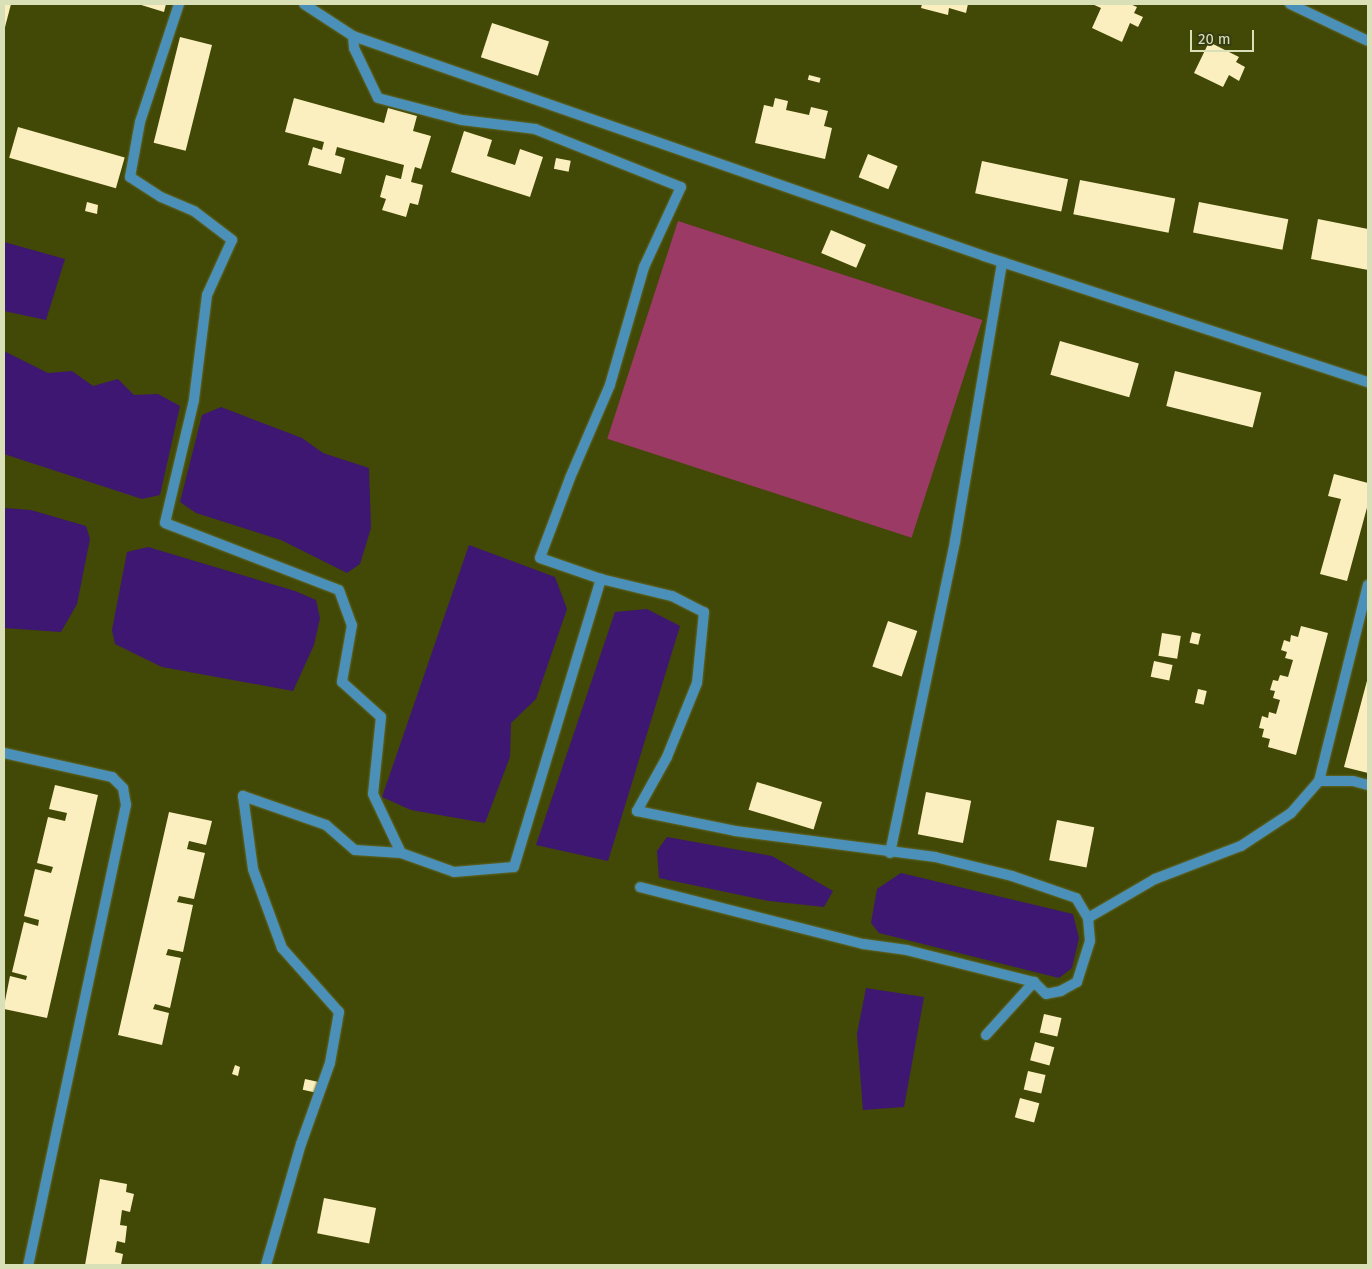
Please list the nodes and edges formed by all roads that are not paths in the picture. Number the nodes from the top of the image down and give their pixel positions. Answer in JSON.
{"nodes":[{"id":1,"x":179,"y":4,"type":"edge"},
{"id":2,"x":304,"y":4,"type":"edge"},
{"id":3,"x":1290,"y":4,"type":"edge"},
{"id":4,"x":352,"y":36,"type":"junction"},
{"id":5,"x":1368,"y":41,"type":"edge"},
{"id":6,"x":1002,"y":262,"type":"junction"},
{"id":7,"x":1368,"y":382,"type":"edge"},
{"id":8,"x":600,"y":578,"type":"junction"},
{"id":9,"x":1368,"y":585,"type":"edge"},
{"id":10,"x":4,"y":753,"type":"edge"},
{"id":11,"x":1319,"y":781,"type":"junction"},
{"id":12,"x":1368,"y":785,"type":"edge"},
{"id":13,"x":401,"y":853,"type":"junction"},
{"id":14,"x":890,"y":853,"type":"junction"},
{"id":15,"x":640,"y":887,"type":"dead end"},
{"id":16,"x":1088,"y":918,"type":"junction"},
{"id":17,"x":1034,"y":982,"type":"junction"},
{"id":18,"x":986,"y":1035,"type":"dead end"},
{"id":19,"x":28,"y":1265,"type":"edge"},
{"id":20,"x":266,"y":1265,"type":"edge"}],
"edges":[{"from":1,"to":13,"type":"street"},
{"from":2,"to":4,"type":"street"},
{"from":3,"to":5,"type":"street"},
{"from":4,"to":6,"type":"street"},
{"from":4,"to":8,"type":"street"},
{"from":6,"to":7,"type":"street"},
{"from":6,"to":14,"type":"street"},
{"from":8,"to":13,"type":"street"},
{"from":8,"to":14,"type":"street"},
{"from":9,"to":11,"type":"street"},
{"from":10,"to":19,"type":"street"},
{"from":11,"to":12,"type":"street"},
{"from":11,"to":16,"type":"street"},
{"from":13,"to":20,"type":"street"},
{"from":14,"to":16,"type":"street"},
{"from":15,"to":17,"type":"street"},
{"from":16,"to":17,"type":"street"},
{"from":17,"to":18,"type":"street"}]}
